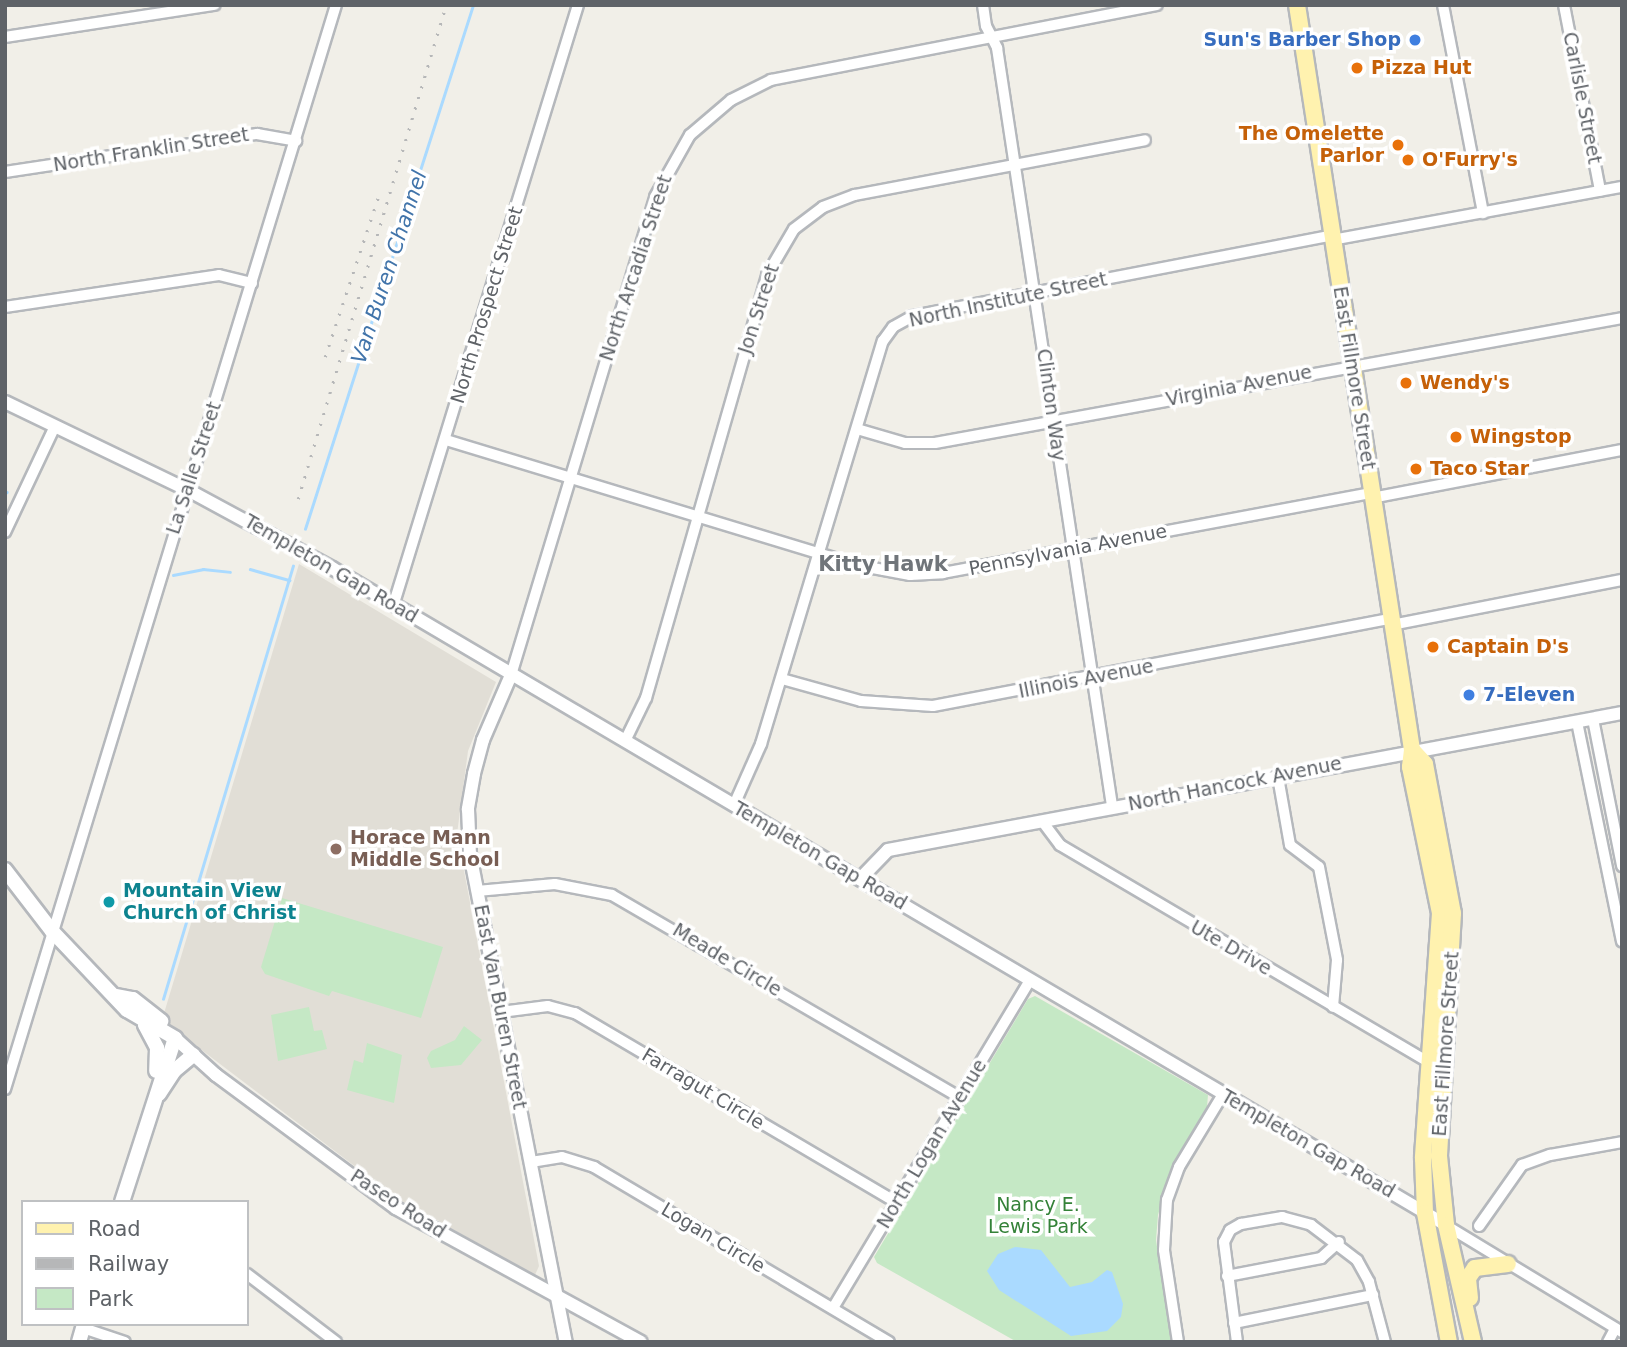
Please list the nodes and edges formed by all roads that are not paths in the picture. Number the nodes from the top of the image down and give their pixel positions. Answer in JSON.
{"nodes":[{"id":1,"x":215,"y":5,"type":"edge"},
{"id":2,"x":336,"y":5,"type":"edge"},
{"id":3,"x":578,"y":5,"type":"edge"},
{"id":4,"x":983,"y":5,"type":"edge"},
{"id":5,"x":1157,"y":5,"type":"edge"},
{"id":6,"x":1297,"y":5,"type":"edge"},
{"id":7,"x":1443,"y":5,"type":"edge"},
{"id":8,"x":1564,"y":5,"type":"edge"},
{"id":9,"x":5,"y":37,"type":"edge"},
{"id":10,"x":991,"y":37,"type":"junction"},
{"id":11,"x":1145,"y":140,"type":"dead end"},
{"id":12,"x":296,"y":141,"type":"junction"},
{"id":13,"x":1014,"y":163,"type":"junction"},
{"id":14,"x":5,"y":172,"type":"edge"},
{"id":15,"x":1622,"y":187,"type":"edge"},
{"id":16,"x":1600,"y":191,"type":"junction"},
{"id":17,"x":1483,"y":213,"type":"junction"},
{"id":18,"x":1332,"y":238,"type":"junction"},
{"id":19,"x":252,"y":283,"type":"junction"},
{"id":20,"x":1034,"y":293,"type":"junction"},
{"id":21,"x":5,"y":307,"type":"edge"},
{"id":22,"x":1622,"y":318,"type":"edge"},
{"id":23,"x":1353,"y":365,"type":"junction"},
{"id":24,"x":5,"y":402,"type":"edge"},
{"id":25,"x":1054,"y":421,"type":"junction"},
{"id":26,"x":55,"y":426,"type":"junction"},
{"id":27,"x":856,"y":429,"type":"junction"},
{"id":28,"x":446,"y":440,"type":"junction"},
{"id":29,"x":1622,"y":450,"type":"edge"},
{"id":30,"x":570,"y":478,"type":"junction"},
{"id":31,"x":188,"y":490,"type":"junction"},
{"id":32,"x":1372,"y":495,"type":"junction"},
{"id":33,"x":697,"y":517,"type":"junction"},
{"id":34,"x":5,"y":532,"type":"edge"},
{"id":35,"x":1072,"y":548,"type":"junction"},
{"id":36,"x":819,"y":553,"type":"junction"},
{"id":37,"x":1622,"y":580,"type":"edge"},
{"id":38,"x":394,"y":603,"type":"junction"},
{"id":39,"x":1391,"y":622,"type":"junction"},
{"id":40,"x":511,"y":675,"type":"junction"},
{"id":41,"x":1092,"y":677,"type":"junction"},
{"id":42,"x":782,"y":679,"type":"junction"},
{"id":43,"x":1622,"y":713,"type":"edge"},
{"id":44,"x":1593,"y":719,"type":"junction"},
{"id":45,"x":1577,"y":722,"type":"junction"},
{"id":46,"x":625,"y":741,"type":"junction"},
{"id":47,"x":1412,"y":750,"type":"junction"},
{"id":48,"x":1278,"y":777,"type":"junction"},
{"id":49,"x":734,"y":805,"type":"junction"},
{"id":50,"x":1112,"y":806,"type":"junction"},
{"id":51,"x":1042,"y":821,"type":"junction"},
{"id":52,"x":1622,"y":866,"type":"edge"},
{"id":53,"x":5,"y":870,"type":"edge"},
{"id":54,"x":860,"y":879,"type":"junction"},
{"id":55,"x":477,"y":891,"type":"junction"},
{"id":56,"x":1620,"y":919,"type":"edge"},
{"id":57,"x":52,"y":931,"type":"junction"},
{"id":58,"x":1622,"y":941,"type":"edge"},
{"id":59,"x":1030,"y":980,"type":"junction"},
{"id":60,"x":117,"y":996,"type":"junction"},
{"id":61,"x":1333,"y":1007,"type":"junction"},
{"id":62,"x":501,"y":1012,"type":"junction"},
{"id":63,"x":133,"y":1015,"type":"junction"},
{"id":64,"x":175,"y":1038,"type":"junction"},
{"id":65,"x":193,"y":1055,"type":"junction"},
{"id":66,"x":1430,"y":1063,"type":"junction"},
{"id":67,"x":158,"y":1083,"type":"junction"},
{"id":68,"x":5,"y":1088,"type":"edge"},
{"id":69,"x":1223,"y":1094,"type":"junction"},
{"id":70,"x":959,"y":1097,"type":"junction"},
{"id":71,"x":152,"y":1103,"type":"junction"},
{"id":72,"x":1622,"y":1142,"type":"edge"},
{"id":73,"x":531,"y":1162,"type":"junction"},
{"id":74,"x":122,"y":1200,"type":"edge"},
{"id":75,"x":897,"y":1203,"type":"junction"},
{"id":76,"x":1425,"y":1213,"type":"junction"},
{"id":77,"x":1446,"y":1225,"type":"junction"},
{"id":78,"x":1479,"y":1226,"type":"dead end"},
{"id":79,"x":1339,"y":1242,"type":"junction"},
{"id":80,"x":1508,"y":1264,"type":"junction"},
{"id":81,"x":248,"y":1275,"type":"edge"},
{"id":82,"x":1227,"y":1276,"type":"junction"},
{"id":83,"x":557,"y":1295,"type":"junction"},
{"id":84,"x":1373,"y":1295,"type":"junction"},
{"id":85,"x":833,"y":1308,"type":"junction"},
{"id":86,"x":1234,"y":1323,"type":"junction"},
{"id":87,"x":1619,"y":1330,"type":"edge"},
{"id":88,"x":82,"y":1331,"type":"edge"},
{"id":89,"x":1383,"y":1341,"type":"edge"},
{"id":90,"x":125,"y":1342,"type":"edge"},
{"id":91,"x":336,"y":1342,"type":"edge"},
{"id":92,"x":566,"y":1342,"type":"edge"},
{"id":93,"x":641,"y":1342,"type":"edge"},
{"id":94,"x":889,"y":1342,"type":"edge"},
{"id":95,"x":1178,"y":1342,"type":"edge"},
{"id":96,"x":1237,"y":1342,"type":"edge"},
{"id":97,"x":1449,"y":1342,"type":"edge"},
{"id":98,"x":1474,"y":1342,"type":"edge"},
{"id":99,"x":1608,"y":1342,"type":"edge"}],
"edges":[{"from":1,"to":9,"type":"street"},
{"from":2,"to":12,"type":"street","name":"La Salle Street"},
{"from":3,"to":28,"type":"street","name":"North Prospect Street"},
{"from":4,"to":10,"type":"street","name":"Clinton Way"},
{"from":5,"to":10,"type":"street","name":"North Arcadia Street"},
{"from":6,"to":18,"type":"main road","name":"East Fillmore Street"},
{"from":7,"to":17,"type":"street"},
{"from":8,"to":16,"type":"street","name":"Carlisle Street"},
{"from":10,"to":13,"type":"street","name":"Clinton Way"},
{"from":10,"to":30,"type":"street","name":"North Arcadia Street"},
{"from":11,"to":13,"type":"street","name":"Jon Street"},
{"from":12,"to":14,"type":"street","name":"North Franklin Street"},
{"from":12,"to":19,"type":"street","name":"La Salle Street"},
{"from":13,"to":20,"type":"street","name":"Clinton Way"},
{"from":13,"to":33,"type":"street","name":"Jon Street"},
{"from":15,"to":16,"type":"street","name":"North Institute Street"},
{"from":16,"to":17,"type":"street","name":"North Institute Street"},
{"from":17,"to":18,"type":"street","name":"North Institute Street"},
{"from":18,"to":20,"type":"street","name":"North Institute Street"},
{"from":18,"to":23,"type":"main road","name":"East Fillmore Street"},
{"from":19,"to":21,"type":"street"},
{"from":19,"to":31,"type":"street","name":"La Salle Street"},
{"from":20,"to":25,"type":"street","name":"Clinton Way"},
{"from":20,"to":27,"type":"street","name":"North Institute Street"},
{"from":22,"to":23,"type":"street","name":"Virginia Avenue"},
{"from":23,"to":25,"type":"street","name":"Virginia Avenue"},
{"from":23,"to":32,"type":"main road","name":"East Fillmore Street"},
{"from":24,"to":26,"type":"street","name":"Templeton Gap Road"},
{"from":25,"to":27,"type":"street","name":"Virginia Avenue"},
{"from":25,"to":35,"type":"street","name":"Clinton Way"},
{"from":26,"to":31,"type":"street","name":"Templeton Gap Road"},
{"from":26,"to":34,"type":"street"},
{"from":27,"to":36,"type":"street","name":"North Institute Street"},
{"from":28,"to":30,"type":"street","name":"Pennsylvania Avenue"},
{"from":28,"to":38,"type":"street","name":"North Prospect Street"},
{"from":29,"to":32,"type":"street","name":"Pennsylvania Avenue"},
{"from":30,"to":33,"type":"street","name":"Pennsylvania Avenue"},
{"from":30,"to":40,"type":"street","name":"North Arcadia Street"},
{"from":31,"to":38,"type":"street","name":"Templeton Gap Road"},
{"from":31,"to":57,"type":"street","name":"La Salle Street"},
{"from":32,"to":35,"type":"street","name":"Pennsylvania Avenue"},
{"from":32,"to":39,"type":"main road","name":"East Fillmore Street"},
{"from":33,"to":36,"type":"street","name":"Pennsylvania Avenue"},
{"from":33,"to":46,"type":"street","name":"Jon Street"},
{"from":35,"to":36,"type":"street","name":"Pennsylvania Avenue"},
{"from":35,"to":41,"type":"street","name":"Clinton Way"},
{"from":36,"to":42,"type":"street","name":"North Institute Street"},
{"from":37,"to":39,"type":"street","name":"Illinois Avenue"},
{"from":38,"to":40,"type":"street","name":"Templeton Gap Road"},
{"from":39,"to":41,"type":"street","name":"Illinois Avenue"},
{"from":39,"to":47,"type":"main road","name":"East Fillmore Street"},
{"from":40,"to":46,"type":"street","name":"Templeton Gap Road"},
{"from":40,"to":55,"type":"street","name":"East Van Buren Street"},
{"from":41,"to":42,"type":"street","name":"Illinois Avenue"},
{"from":41,"to":50,"type":"street","name":"Clinton Way"},
{"from":42,"to":49,"type":"street","name":"North Institute Street"},
{"from":43,"to":44,"type":"street","name":"North Hancock Avenue"},
{"from":44,"to":45,"type":"street","name":"North Hancock Avenue"},
{"from":44,"to":52,"type":"street"},
{"from":45,"to":47,"type":"street","name":"North Hancock Avenue"},
{"from":45,"to":56,"type":"street"},
{"from":46,"to":49,"type":"street","name":"Templeton Gap Road"},
{"from":47,"to":48,"type":"street","name":"North Hancock Avenue"},
{"from":47,"to":66,"type":"main road","name":"East Fillmore Street"},
{"from":47,"to":77,"type":"main road","name":"East Fillmore Street"},
{"from":48,"to":50,"type":"street","name":"North Hancock Avenue"},
{"from":48,"to":61,"type":"street"},
{"from":49,"to":54,"type":"street","name":"Templeton Gap Road"},
{"from":50,"to":51,"type":"street","name":"North Hancock Avenue"},
{"from":51,"to":54,"type":"street","name":"North Hancock Avenue"},
{"from":51,"to":61,"type":"street","name":"Ute Drive"},
{"from":53,"to":57,"type":"main road","name":"Paseo Road"},
{"from":54,"to":59,"type":"street","name":"Templeton Gap Road"},
{"from":55,"to":62,"type":"street","name":"East Van Buren Street"},
{"from":55,"to":70,"type":"street","name":"Meade Circle"},
{"from":56,"to":58,"type":"street"},
{"from":57,"to":60,"type":"main road","name":"Paseo Road"},
{"from":57,"to":68,"type":"street","name":"La Salle Street"},
{"from":59,"to":69,"type":"street","name":"Templeton Gap Road"},
{"from":59,"to":70,"type":"street","name":"North Logan Avenue"},
{"from":60,"to":63,"type":"main road","name":"Paseo Road"},
{"from":60,"to":64,"type":"main road","name":"Paseo Road"},
{"from":61,"to":66,"type":"street","name":"Ute Drive"},
{"from":62,"to":73,"type":"street","name":"East Van Buren Street"},
{"from":62,"to":75,"type":"street","name":"Farragut Circle"},
{"from":63,"to":64,"type":"main road","name":"Paseo Road"},
{"from":63,"to":67,"type":"main road"},
{"from":64,"to":65,"type":"street","name":"Paseo Road"},
{"from":64,"to":67,"type":"main road"},
{"from":65,"to":71,"type":"main road"},
{"from":65,"to":83,"type":"street","name":"Paseo Road"},
{"from":66,"to":76,"type":"main road","name":"East Fillmore Street"},
{"from":67,"to":71,"type":"main road"},
{"from":69,"to":76,"type":"street","name":"Templeton Gap Road"},
{"from":69,"to":95,"type":"street"},
{"from":70,"to":75,"type":"street","name":"North Logan Avenue"},
{"from":71,"to":74,"type":"main road"},
{"from":72,"to":78,"type":"street"},
{"from":73,"to":83,"type":"street","name":"East Van Buren Street"},
{"from":73,"to":85,"type":"street","name":"Logan Circle"},
{"from":75,"to":85,"type":"street","name":"North Logan Avenue"},
{"from":76,"to":77,"type":"street","name":"Templeton Gap Road"},
{"from":76,"to":97,"type":"main road","name":"East Fillmore Street"},
{"from":77,"to":80,"type":"street","name":"Templeton Gap Road"},
{"from":77,"to":98,"type":"main road","name":"East Fillmore Street"},
{"from":79,"to":82,"type":"street"},
{"from":79,"to":82,"type":"street"},
{"from":79,"to":84,"type":"street"},
{"from":80,"to":87,"type":"street","name":"Templeton Gap Road"},
{"from":80,"to":98,"type":"main road"},
{"from":81,"to":91,"type":"street"},
{"from":82,"to":86,"type":"street"},
{"from":83,"to":92,"type":"street","name":"East Van Buren Street"},
{"from":83,"to":93,"type":"street","name":"Paseo Road"},
{"from":84,"to":86,"type":"street"},
{"from":84,"to":89,"type":"street"},
{"from":85,"to":94,"type":"street","name":"Logan Circle"},
{"from":86,"to":96,"type":"street"},
{"from":87,"to":99,"type":"street"},
{"from":88,"to":90,"type":"street"}]}
